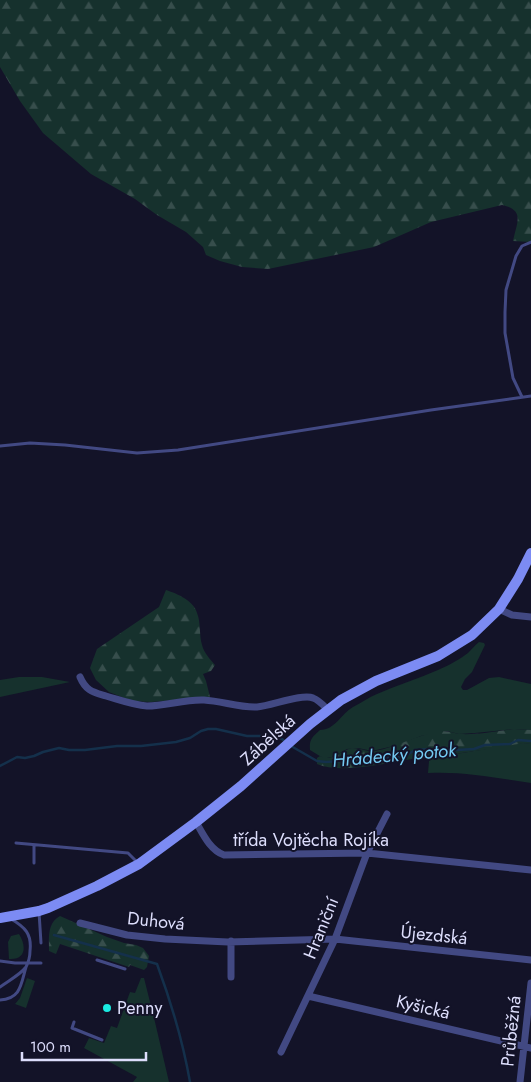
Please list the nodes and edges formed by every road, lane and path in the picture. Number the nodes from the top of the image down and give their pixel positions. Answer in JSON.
{"nodes":[{"id":1,"x":531,"y":242,"type":"edge"},
{"id":2,"x":531,"y":396,"type":"edge"},
{"id":3,"x":522,"y":397,"type":"junction"},
{"id":4,"x":0,"y":446,"type":"edge"},
{"id":5,"x":531,"y":553,"type":"edge"},
{"id":6,"x":499,"y":609,"type":"junction"},
{"id":7,"x":531,"y":617,"type":"edge"},
{"id":8,"x":80,"y":678,"type":"dead end"},
{"id":9,"x":328,"y":710,"type":"junction"},
{"id":10,"x":387,"y":814,"type":"dead end"},
{"id":11,"x":196,"y":822,"type":"junction"},
{"id":12,"x":16,"y":843,"type":"dead end"},
{"id":13,"x":34,"y":845,"type":"junction"},
{"id":14,"x":367,"y":852,"type":"junction"},
{"id":15,"x":34,"y":863,"type":"dead end"},
{"id":16,"x":139,"y":864,"type":"junction"},
{"id":17,"x":531,"y":870,"type":"edge"},
{"id":18,"x":39,"y":911,"type":"junction"},
{"id":19,"x":3,"y":917,"type":"edge"},
{"id":20,"x":80,"y":923,"type":"dead end"},
{"id":21,"x":335,"y":939,"type":"junction"},
{"id":22,"x":231,"y":942,"type":"junction"},
{"id":23,"x":41,"y":943,"type":"dead end"},
{"id":24,"x":30,"y":955,"type":"junction"},
{"id":25,"x":97,"y":960,"type":"dead end"},
{"id":26,"x":531,"y":960,"type":"edge"},
{"id":27,"x":0,"y":961,"type":"edge"},
{"id":28,"x":41,"y":962,"type":"dead end"},
{"id":29,"x":15,"y":963,"type":"junction"},
{"id":30,"x":26,"y":965,"type":"junction"},
{"id":31,"x":125,"y":969,"type":"dead end"},
{"id":32,"x":230,"y":977,"type":"dead end"},
{"id":33,"x":531,"y":983,"type":"edge"},
{"id":34,"x":0,"y":987,"type":"edge"},
{"id":35,"x":308,"y":996,"type":"junction"},
{"id":36,"x":0,"y":1000,"type":"edge"},
{"id":37,"x":74,"y":1022,"type":"dead end"},
{"id":38,"x":102,"y":1040,"type":"dead end"},
{"id":39,"x":528,"y":1047,"type":"edge"},
{"id":40,"x":281,"y":1052,"type":"dead end"},
{"id":41,"x":520,"y":1082,"type":"edge"}],
"edges":[{"from":1,"to":3,"type":"lane"},
{"from":2,"to":3,"type":"lane"},
{"from":3,"to":4,"type":"lane"},
{"from":5,"to":6,"type":"main road","name":"Zábělská"},
{"from":6,"to":7,"type":"street"},
{"from":6,"to":9,"type":"main road","name":"Zábělská"},
{"from":8,"to":9,"type":"street"},
{"from":9,"to":11,"type":"main road","name":"Zábělská"},
{"from":10,"to":14,"type":"street","name":"Hraniční"},
{"from":11,"to":14,"type":"street","name":"třída Vojtěcha Rojíka"},
{"from":11,"to":16,"type":"main road","name":"Zábělská"},
{"from":12,"to":13,"type":"lane"},
{"from":13,"to":15,"type":"lane"},
{"from":13,"to":16,"type":"lane"},
{"from":14,"to":17,"type":"street","name":"třída Vojtěcha Rojíka"},
{"from":14,"to":21,"type":"street","name":"Hraniční"},
{"from":16,"to":18,"type":"main road","name":"Zábělská"},
{"from":18,"to":19,"type":"main road","name":"Zábělská"},
{"from":18,"to":23,"type":"lane"},
{"from":19,"to":24,"type":"lane"},
{"from":20,"to":22,"type":"street","name":"Duhová"},
{"from":21,"to":22,"type":"street","name":"Duhová"},
{"from":21,"to":26,"type":"street","name":"Újezdská"},
{"from":21,"to":35,"type":"street","name":"Hraniční"},
{"from":22,"to":32,"type":"street"},
{"from":24,"to":29,"type":"lane"},
{"from":24,"to":30,"type":"lane"},
{"from":25,"to":31,"type":"lane"},
{"from":27,"to":29,"type":"lane"},
{"from":28,"to":30,"type":"lane"},
{"from":29,"to":30,"type":"lane"},
{"from":30,"to":34,"type":"lane"},
{"from":30,"to":36,"type":"lane"},
{"from":33,"to":39,"type":"street","name":"Průběžná"},
{"from":35,"to":39,"type":"street","name":"Kyšická"},
{"from":35,"to":40,"type":"street","name":"Hraniční"},
{"from":37,"to":38,"type":"lane"},
{"from":39,"to":41,"type":"street","name":"Průběžná"}]}
